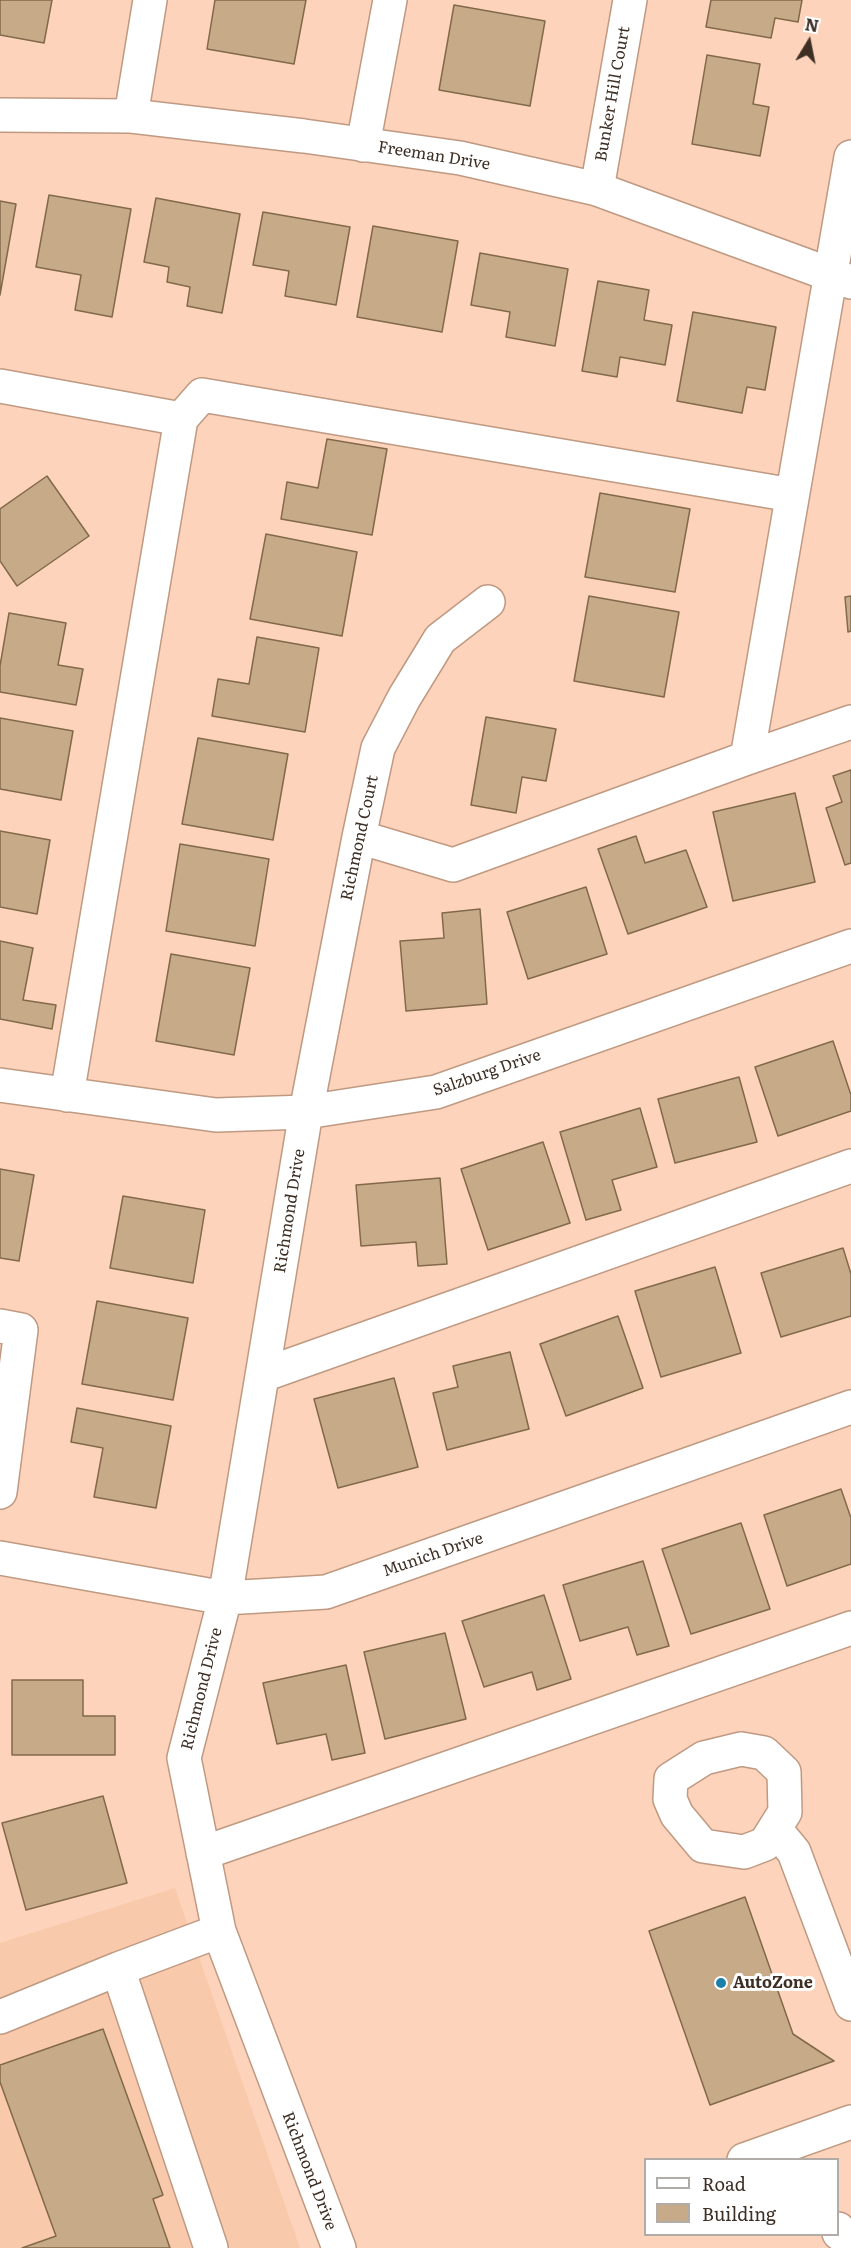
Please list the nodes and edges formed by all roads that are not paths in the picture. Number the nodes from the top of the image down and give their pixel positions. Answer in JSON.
{"nodes":[{"id":1,"x":150,"y":0,"type":"edge"},
{"id":2,"x":390,"y":0,"type":"edge"},
{"id":3,"x":630,"y":0,"type":"edge"},
{"id":4,"x":0,"y":115,"type":"edge"},
{"id":5,"x":131,"y":116,"type":"junction"},
{"id":6,"x":363,"y":145,"type":"junction"},
{"id":7,"x":851,"y":157,"type":"edge"},
{"id":8,"x":597,"y":189,"type":"junction"},
{"id":9,"x":841,"y":279,"type":"edge"},
{"id":10,"x":0,"y":387,"type":"edge"},
{"id":11,"x":181,"y":419,"type":"junction"},
{"id":12,"x":792,"y":495,"type":"junction"},
{"id":13,"x":488,"y":602,"type":"dead end"},
{"id":14,"x":851,"y":722,"type":"edge"},
{"id":15,"x":747,"y":758,"type":"junction"},
{"id":16,"x":359,"y":837,"type":"junction"},
{"id":17,"x":851,"y":946,"type":"edge"},
{"id":18,"x":0,"y":1085,"type":"edge"},
{"id":19,"x":67,"y":1095,"type":"junction"},
{"id":20,"x":306,"y":1112,"type":"junction"},
{"id":21,"x":851,"y":1166,"type":"edge"},
{"id":22,"x":0,"y":1326,"type":"edge"},
{"id":23,"x":263,"y":1374,"type":"junction"},
{"id":24,"x":851,"y":1407,"type":"edge"},
{"id":25,"x":0,"y":1492,"type":"edge"},
{"id":26,"x":0,"y":1558,"type":"edge"},
{"id":27,"x":225,"y":1598,"type":"junction"},
{"id":28,"x":851,"y":1628,"type":"edge"},
{"id":29,"x":775,"y":1828,"type":"dead end"},
{"id":30,"x":203,"y":1853,"type":"junction"},
{"id":31,"x":219,"y":1931,"type":"junction"},
{"id":32,"x":118,"y":1969,"type":"junction"},
{"id":33,"x":851,"y":2004,"type":"edge"},
{"id":34,"x":0,"y":2017,"type":"edge"},
{"id":35,"x":851,"y":2122,"type":"edge"},
{"id":36,"x":804,"y":2150,"type":"edge"},
{"id":37,"x":756,"y":2158,"type":"edge"},
{"id":38,"x":211,"y":2248,"type":"edge"},
{"id":39,"x":339,"y":2248,"type":"edge"}],
"edges":[{"from":1,"to":5,"type":"street"},
{"from":2,"to":6,"type":"street"},
{"from":3,"to":8,"type":"street","name":"Bunker Hill Court"},
{"from":4,"to":5,"type":"street","name":"Freeman Drive"},
{"from":5,"to":6,"type":"street","name":"Freeman Drive"},
{"from":6,"to":8,"type":"street","name":"Freeman Drive"},
{"from":7,"to":9,"type":"street"},
{"from":8,"to":9,"type":"street","name":"Freeman Drive"},
{"from":9,"to":12,"type":"street"},
{"from":10,"to":11,"type":"street"},
{"from":11,"to":12,"type":"street"},
{"from":11,"to":19,"type":"street"},
{"from":12,"to":15,"type":"street"},
{"from":13,"to":16,"type":"street","name":"Richmond Court"},
{"from":14,"to":15,"type":"street"},
{"from":15,"to":16,"type":"street"},
{"from":16,"to":20,"type":"street","name":"Richmond Court"},
{"from":17,"to":20,"type":"street","name":"Salzburg Drive"},
{"from":18,"to":19,"type":"street","name":"Salzburg Drive"},
{"from":19,"to":20,"type":"street","name":"Salzburg Drive"},
{"from":20,"to":23,"type":"street","name":"Richmond Drive"},
{"from":21,"to":23,"type":"street"},
{"from":22,"to":25,"type":"street"},
{"from":23,"to":27,"type":"street","name":"Richmond Drive"},
{"from":24,"to":27,"type":"street","name":"Munich Drive"},
{"from":26,"to":27,"type":"street","name":"Munich Drive"},
{"from":27,"to":30,"type":"street","name":"Richmond Drive"},
{"from":28,"to":30,"type":"street"},
{"from":29,"to":33,"type":"street"},
{"from":30,"to":31,"type":"street","name":"Richmond Drive"},
{"from":31,"to":32,"type":"street"},
{"from":31,"to":39,"type":"street","name":"Richmond Drive"},
{"from":32,"to":34,"type":"street"},
{"from":32,"to":38,"type":"street"},
{"from":35,"to":36,"type":"street"},
{"from":36,"to":37,"type":"street"}]}
